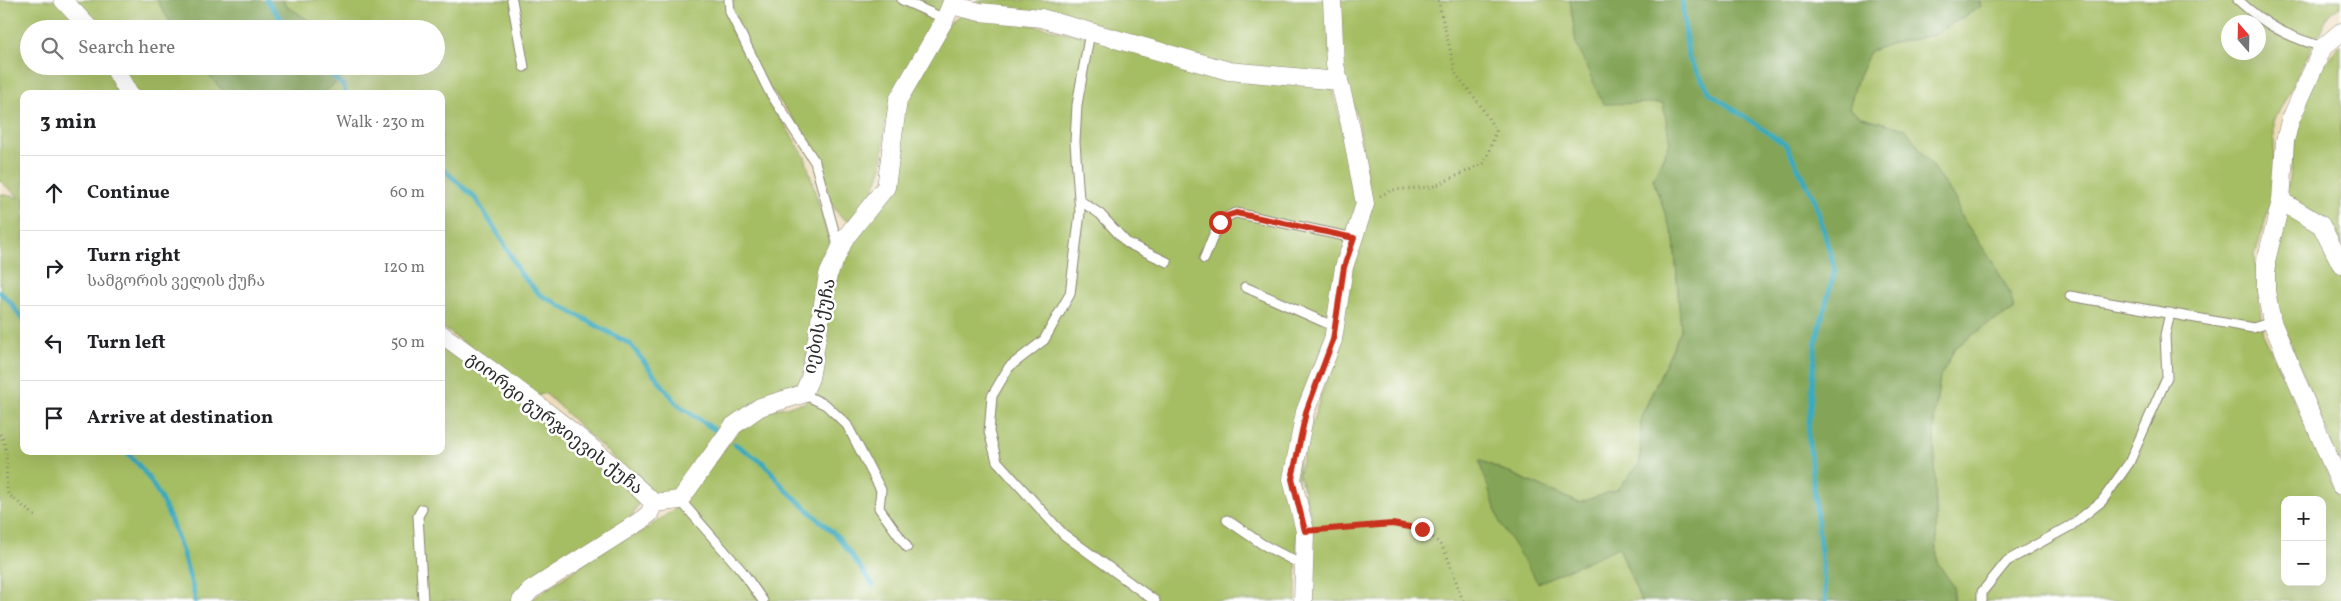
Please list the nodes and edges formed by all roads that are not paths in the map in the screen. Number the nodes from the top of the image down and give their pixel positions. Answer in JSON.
{"nodes":[{"id":1,"x":63,"y":0,"type":"edge"},
{"id":2,"x":512,"y":0,"type":"edge"},
{"id":3,"x":729,"y":0,"type":"edge"},
{"id":4,"x":902,"y":0,"type":"edge"},
{"id":5,"x":1332,"y":0,"type":"edge"},
{"id":6,"x":2238,"y":0,"type":"edge"},
{"id":7,"x":949,"y":8,"type":"edge"},
{"id":8,"x":82,"y":20,"type":"edge"},
{"id":9,"x":1090,"y":32,"type":"junction"},
{"id":10,"x":2341,"y":32,"type":"edge"},
{"id":11,"x":2323,"y":47,"type":"junction"},
{"id":12,"x":524,"y":67,"type":"dead end"},
{"id":13,"x":118,"y":75,"type":"edge"},
{"id":14,"x":1339,"y":81,"type":"junction"},
{"id":15,"x":127,"y":90,"type":"edge"},
{"id":16,"x":1079,"y":200,"type":"junction"},
{"id":17,"x":2281,"y":201,"type":"junction"},
{"id":18,"x":1354,"y":238,"type":"junction"},
{"id":19,"x":839,"y":251,"type":"junction"},
{"id":20,"x":1204,"y":259,"type":"dead end"},
{"id":21,"x":1167,"y":262,"type":"dead end"},
{"id":22,"x":2341,"y":264,"type":"edge"},
{"id":23,"x":1245,"y":287,"type":"dead end"},
{"id":24,"x":2070,"y":296,"type":"dead end"},
{"id":25,"x":2170,"y":313,"type":"junction"},
{"id":26,"x":2272,"y":322,"type":"junction"},
{"id":27,"x":1335,"y":326,"type":"junction"},
{"id":28,"x":445,"y":337,"type":"edge"},
{"id":29,"x":803,"y":394,"type":"junction"},
{"id":30,"x":2341,"y":486,"type":"edge"},
{"id":31,"x":680,"y":500,"type":"junction"},
{"id":32,"x":654,"y":503,"type":"junction"},
{"id":33,"x":422,"y":509,"type":"dead end"},
{"id":34,"x":1227,"y":520,"type":"dead end"},
{"id":35,"x":907,"y":547,"type":"dead end"},
{"id":36,"x":1304,"y":566,"type":"junction"},
{"id":37,"x":423,"y":601,"type":"edge"},
{"id":38,"x":521,"y":601,"type":"edge"},
{"id":39,"x":763,"y":601,"type":"edge"},
{"id":40,"x":1155,"y":601,"type":"edge"},
{"id":41,"x":1303,"y":601,"type":"edge"},
{"id":42,"x":1982,"y":601,"type":"edge"}],
"edges":[{"from":1,"to":8,"type":"street"},
{"from":2,"to":12,"type":"lane"},
{"from":3,"to":19,"type":"lane"},
{"from":4,"to":7,"type":"lane"},
{"from":5,"to":14,"type":"street"},
{"from":6,"to":11,"type":"lane"},
{"from":7,"to":9,"type":"street"},
{"from":7,"to":19,"type":"street","name":"იების ქუჩა"},
{"from":9,"to":14,"type":"street"},
{"from":9,"to":16,"type":"lane"},
{"from":10,"to":11,"type":"street"},
{"from":11,"to":17,"type":"street"},
{"from":13,"to":15,"type":"street"},
{"from":14,"to":18,"type":"street"},
{"from":16,"to":21,"type":"lane"},
{"from":16,"to":40,"type":"lane"},
{"from":17,"to":22,"type":"street"},
{"from":17,"to":26,"type":"street"},
{"from":18,"to":20,"type":"lane"},
{"from":18,"to":27,"type":"street"},
{"from":19,"to":29,"type":"street","name":"იების ქუჩა"},
{"from":23,"to":27,"type":"lane"},
{"from":24,"to":25,"type":"lane"},
{"from":25,"to":26,"type":"lane"},
{"from":25,"to":42,"type":"lane"},
{"from":26,"to":30,"type":"street"},
{"from":27,"to":36,"type":"street"},
{"from":28,"to":32,"type":"street","name":"გიორგი გურჯიევის ქუჩა"},
{"from":29,"to":31,"type":"street","name":"იების ქუჩა"},
{"from":29,"to":35,"type":"lane"},
{"from":31,"to":32,"type":"street"},
{"from":31,"to":39,"type":"lane"},
{"from":32,"to":38,"type":"street","name":"გიორგი გურჯიევის ქუჩა"},
{"from":33,"to":37,"type":"lane"},
{"from":34,"to":36,"type":"lane"},
{"from":36,"to":41,"type":"street"}]}
